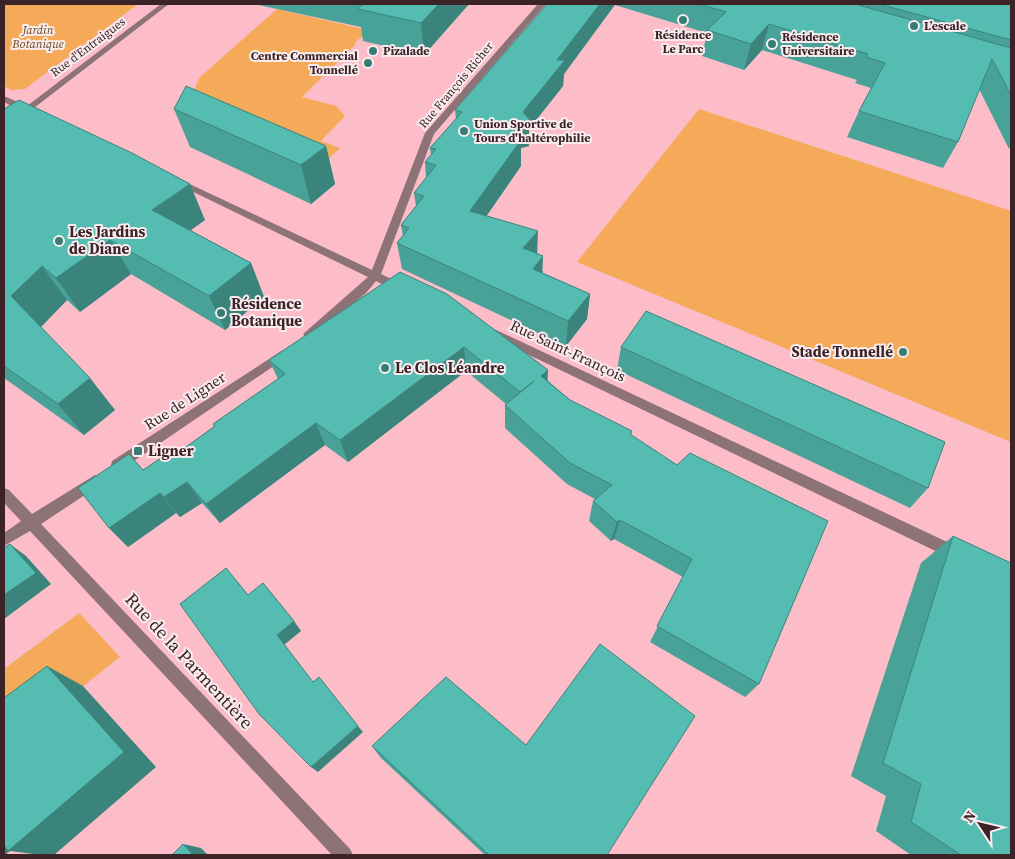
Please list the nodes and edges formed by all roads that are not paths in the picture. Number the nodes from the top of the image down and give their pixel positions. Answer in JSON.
{"nodes":[{"id":1,"x":165,"y":4,"type":"edge"},
{"id":2,"x":542,"y":4,"type":"edge"},
{"id":3,"x":4,"y":100,"type":"edge"},
{"id":4,"x":31,"y":112,"type":"junction"},
{"id":5,"x":4,"y":128,"type":"edge"},
{"id":6,"x":162,"y":174,"type":"edge"},
{"id":7,"x":375,"y":276,"type":"junction"},
{"id":8,"x":409,"y":292,"type":"edge"},
{"id":9,"x":486,"y":329,"type":"edge"},
{"id":10,"x":4,"y":494,"type":"edge"},
{"id":11,"x":32,"y":522,"type":"junction"},
{"id":12,"x":4,"y":540,"type":"edge"},
{"id":13,"x":967,"y":558,"type":"edge"},
{"id":14,"x":344,"y":855,"type":"edge"}],
"edges":[{"from":1,"to":4,"type":"street","name":"Rue d'Entraigues"},
{"from":2,"to":7,"type":"street","name":"Rue François Richer"},
{"from":3,"to":4,"type":"street"},
{"from":4,"to":5,"type":"street","name":"Rue d'Entraigues"},
{"from":6,"to":7,"type":"street"},
{"from":7,"to":8,"type":"street"},
{"from":7,"to":11,"type":"street","name":"Rue de Ligner"},
{"from":9,"to":13,"type":"street","name":"Rue Saint-François"},
{"from":10,"to":11,"type":"street","name":"Rue de la Parmentière"},
{"from":11,"to":12,"type":"street","name":"Rue de Ligner"},
{"from":11,"to":14,"type":"street","name":"Rue de la Parmentière"}]}
